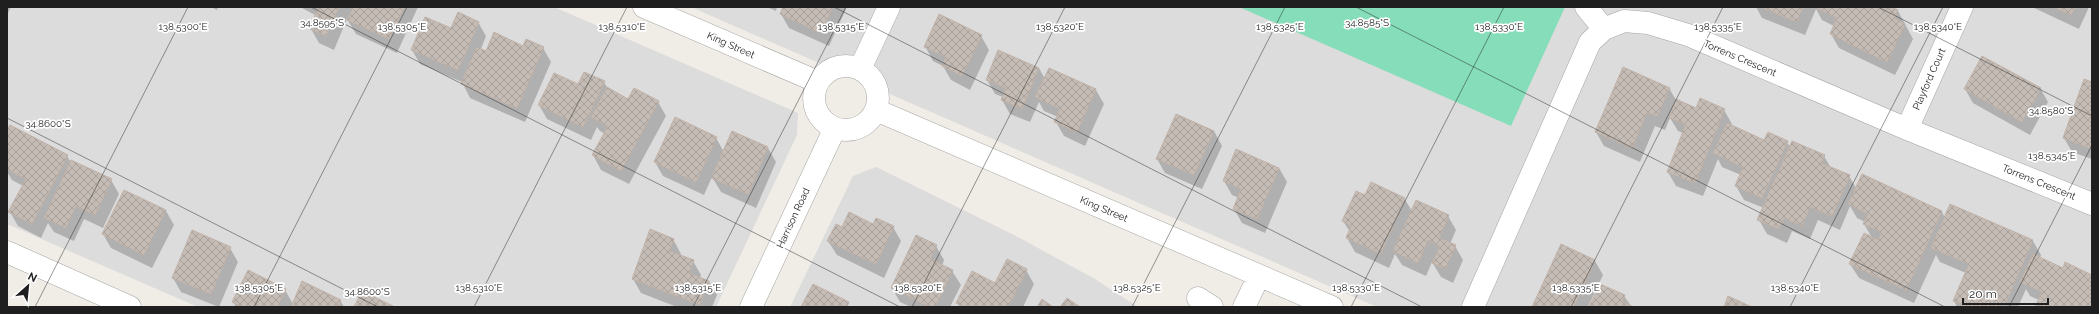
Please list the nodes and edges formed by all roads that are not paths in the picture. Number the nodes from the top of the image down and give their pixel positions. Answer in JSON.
{"nodes":[{"id":1,"x":644,"y":7,"type":"edge"},
{"id":2,"x":889,"y":7,"type":"edge"},
{"id":3,"x":1586,"y":7,"type":"edge"},
{"id":4,"x":1962,"y":7,"type":"edge"},
{"id":5,"x":1604,"y":29,"type":"junction"},
{"id":6,"x":860,"y":69,"type":"junction"},
{"id":7,"x":818,"y":82,"type":"junction"},
{"id":8,"x":876,"y":110,"type":"junction"},
{"id":9,"x":835,"y":128,"type":"junction"},
{"id":10,"x":1907,"y":129,"type":"junction"},
{"id":11,"x":2092,"y":204,"type":"edge"},
{"id":12,"x":7,"y":252,"type":"edge"},
{"id":13,"x":1259,"y":276,"type":"junction"},
{"id":14,"x":130,"y":307,"type":"edge"},
{"id":15,"x":751,"y":307,"type":"edge"},
{"id":16,"x":1244,"y":307,"type":"edge"},
{"id":17,"x":1332,"y":307,"type":"edge"},
{"id":18,"x":1473,"y":307,"type":"edge"}],
"edges":[{"from":1,"to":7,"type":"street","name":"King Street"},
{"from":2,"to":6,"type":"street"},
{"from":3,"to":5,"type":"street"},
{"from":4,"to":10,"type":"street","name":"Playford Court"},
{"from":5,"to":10,"type":"street","name":"Torrens Crescent"},
{"from":5,"to":18,"type":"street","name":"Torrens Crescent"},
{"from":6,"to":7,"type":"street"},
{"from":6,"to":8,"type":"street"},
{"from":7,"to":9,"type":"street"},
{"from":8,"to":9,"type":"street"},
{"from":8,"to":13,"type":"street","name":"King Street"},
{"from":9,"to":15,"type":"street","name":"Harrison Road"},
{"from":10,"to":11,"type":"street","name":"Torrens Crescent"},
{"from":12,"to":14,"type":"street"},
{"from":13,"to":16,"type":"street"},
{"from":13,"to":17,"type":"street","name":"King Street"}]}
